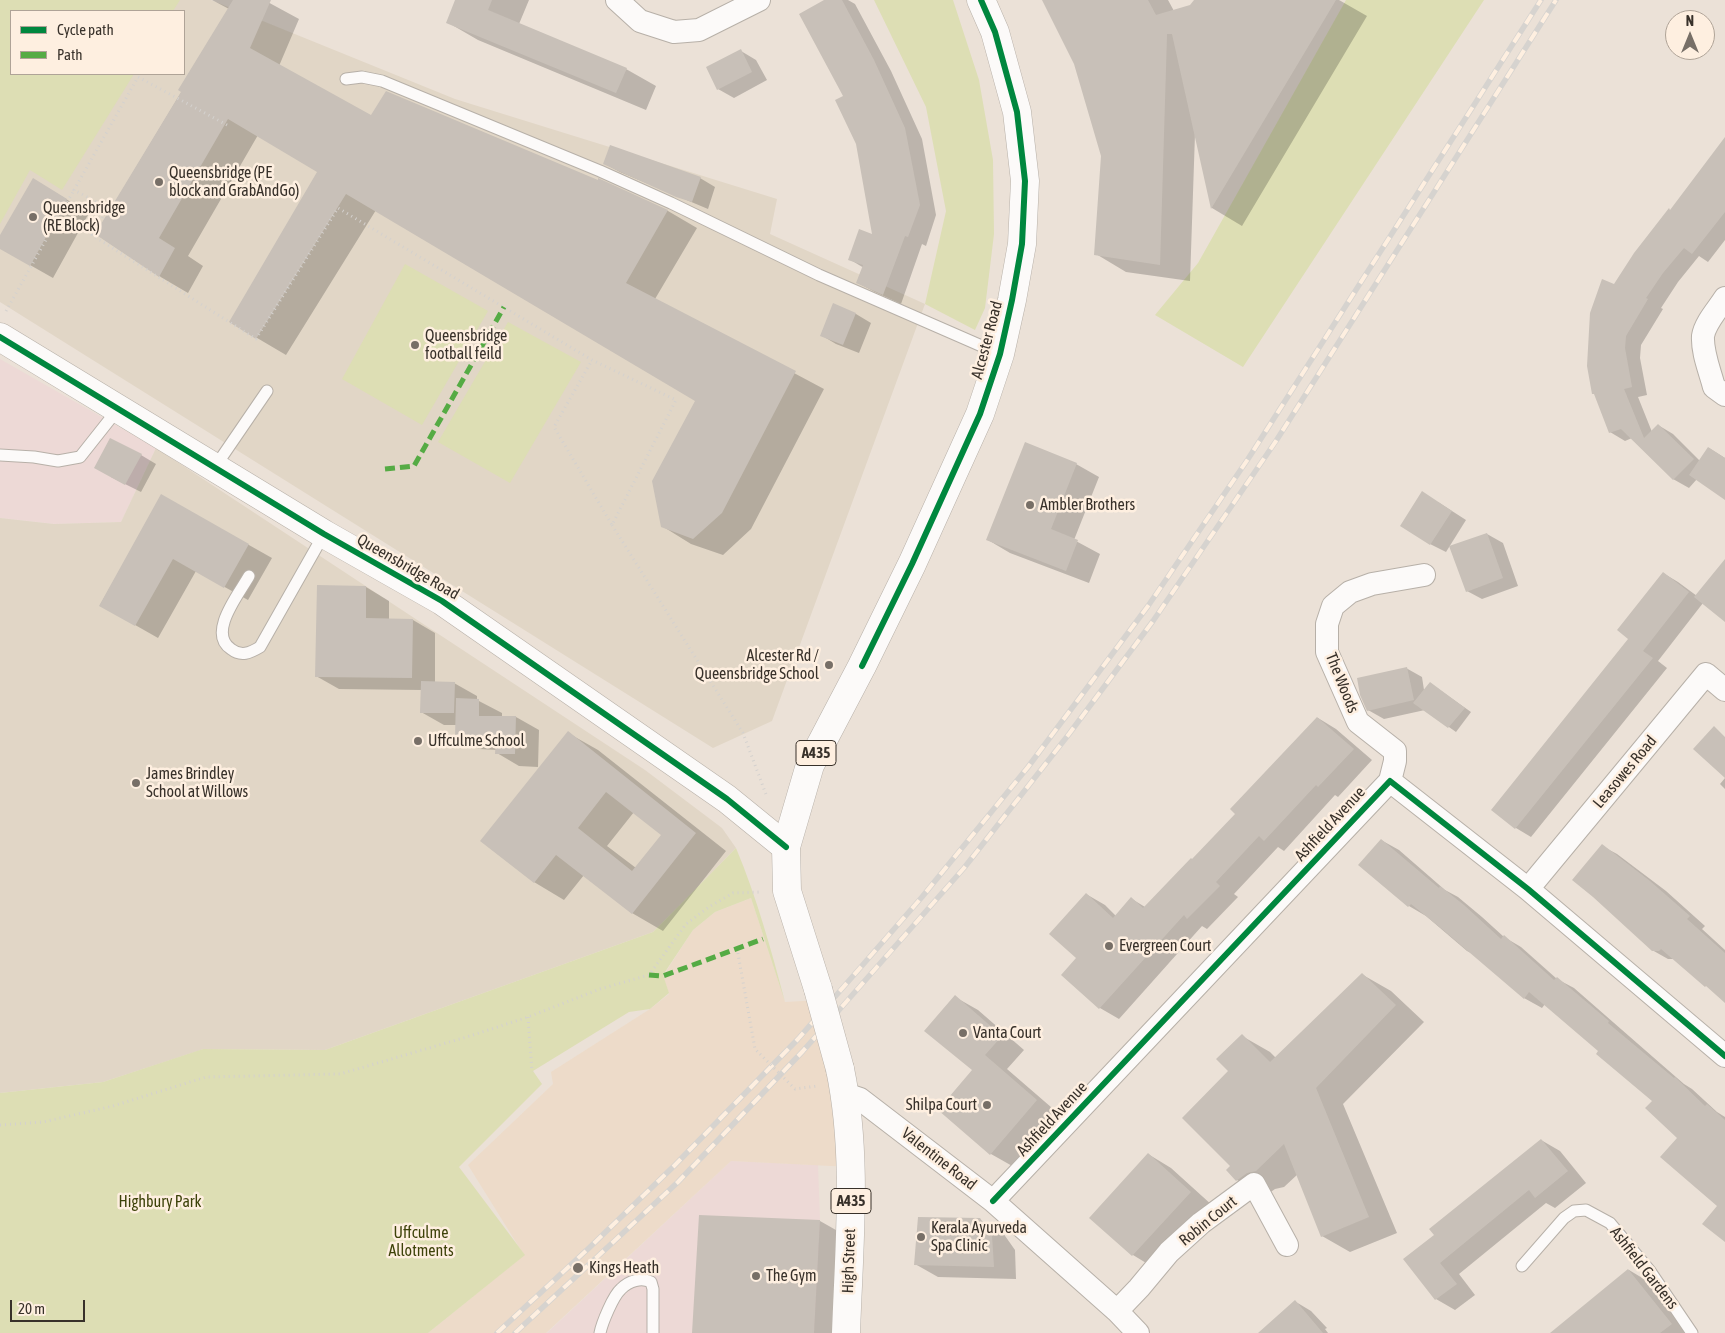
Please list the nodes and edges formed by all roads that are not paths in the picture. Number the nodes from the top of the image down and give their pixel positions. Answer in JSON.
{"nodes":[{"id":1,"x":617,"y":0,"type":"edge"},
{"id":2,"x":759,"y":0,"type":"edge"},
{"id":3,"x":981,"y":0,"type":"edge"},
{"id":4,"x":346,"y":80,"type":"dead end"},
{"id":5,"x":1725,"y":298,"type":"edge"},
{"id":6,"x":2,"y":326,"type":"edge"},
{"id":7,"x":1000,"y":354,"type":"junction"},
{"id":8,"x":267,"y":391,"type":"dead end"},
{"id":9,"x":1725,"y":395,"type":"edge"},
{"id":10,"x":118,"y":409,"type":"junction"},
{"id":11,"x":0,"y":455,"type":"edge"},
{"id":12,"x":215,"y":467,"type":"junction"},
{"id":13,"x":324,"y":534,"type":"junction"},
{"id":14,"x":1424,"y":575,"type":"dead end"},
{"id":15,"x":249,"y":576,"type":"dead end"},
{"id":16,"x":1725,"y":690,"type":"edge"},
{"id":17,"x":1390,"y":782,"type":"junction"},
{"id":18,"x":786,"y":847,"type":"junction"},
{"id":19,"x":1528,"y":889,"type":"junction"},
{"id":20,"x":1725,"y":1056,"type":"edge"},
{"id":21,"x":843,"y":1082,"type":"junction"},
{"id":22,"x":993,"y":1201,"type":"junction"},
{"id":23,"x":1287,"y":1245,"type":"dead end"},
{"id":24,"x":1522,"y":1266,"type":"dead end"},
{"id":25,"x":1117,"y":1311,"type":"junction"},
{"id":26,"x":600,"y":1333,"type":"edge"},
{"id":27,"x":653,"y":1333,"type":"edge"},
{"id":28,"x":846,"y":1333,"type":"edge"},
{"id":29,"x":1138,"y":1333,"type":"edge"},
{"id":30,"x":1692,"y":1333,"type":"edge"}],
"edges":[{"from":1,"to":2,"type":"street"},
{"from":3,"to":7,"type":"main road","name":"Alcester Road","number":"A435"},
{"from":4,"to":7,"type":"lane"},
{"from":5,"to":9,"type":"street"},
{"from":6,"to":10,"type":"main road","name":"Queensbridge Road"},
{"from":7,"to":18,"type":"main road","name":"Alcester Road","number":"A435"},
{"from":8,"to":12,"type":"lane"},
{"from":10,"to":11,"type":"lane"},
{"from":10,"to":12,"type":"main road","name":"Queensbridge Road"},
{"from":12,"to":13,"type":"main road","name":"Queensbridge Road"},
{"from":13,"to":15,"type":"lane"},
{"from":13,"to":18,"type":"main road","name":"Queensbridge Road"},
{"from":14,"to":17,"type":"street","name":"The Woods"},
{"from":16,"to":19,"type":"street","name":"Leasowes Road"},
{"from":17,"to":19,"type":"street"},
{"from":17,"to":22,"type":"street","name":"Ashfield Avenue"},
{"from":18,"to":21,"type":"main road","number":"A435","bridge":true},
{"from":19,"to":20,"type":"street"},
{"from":21,"to":22,"type":"street","name":"Valentine Road"},
{"from":21,"to":28,"type":"main road","name":"High Street","number":"A435"},
{"from":22,"to":25,"type":"street","name":"Valentine Road"},
{"from":23,"to":25,"type":"street","name":"Robin Court"},
{"from":24,"to":30,"type":"lane","name":"Ashfield Gardens"},
{"from":25,"to":29,"type":"street","name":"Valentine Road"},
{"from":26,"to":27,"type":"lane"}]}
